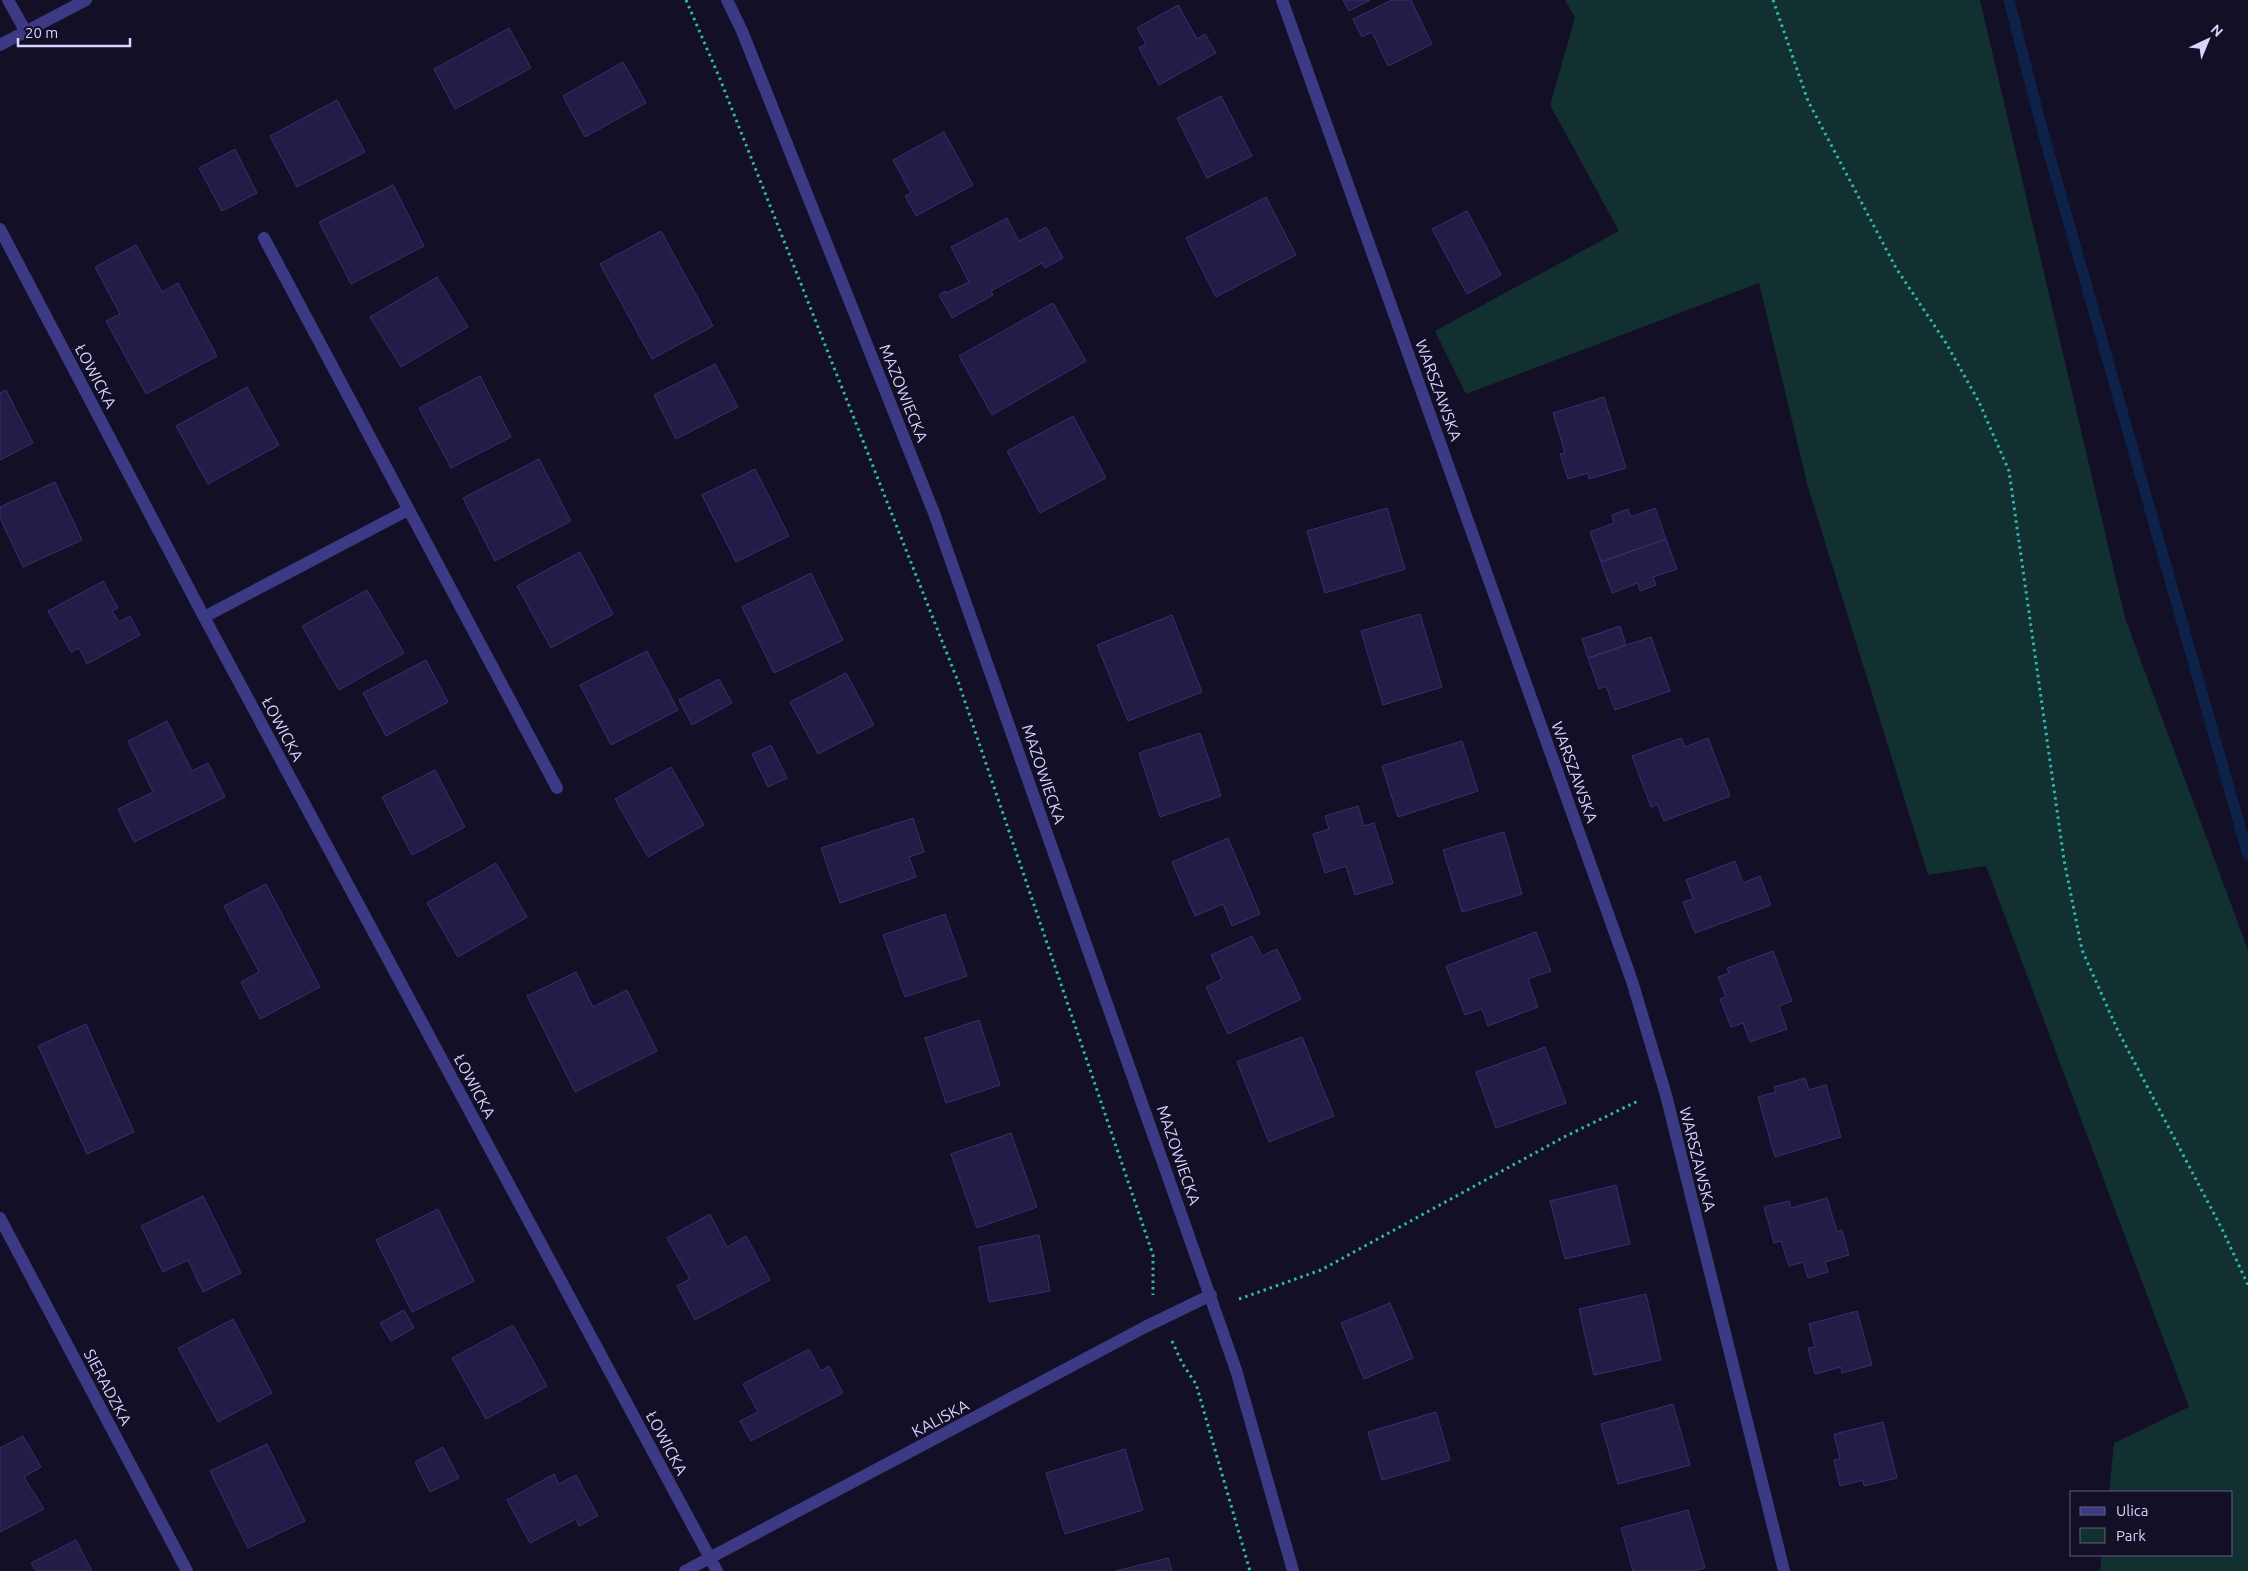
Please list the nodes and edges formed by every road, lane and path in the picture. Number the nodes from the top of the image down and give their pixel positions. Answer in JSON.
{"nodes":[{"id":1,"x":8,"y":0,"type":"edge"},
{"id":2,"x":86,"y":0,"type":"edge"},
{"id":3,"x":686,"y":0,"type":"edge"},
{"id":4,"x":727,"y":0,"type":"edge"},
{"id":5,"x":1282,"y":0,"type":"edge"},
{"id":6,"x":1773,"y":0,"type":"edge"},
{"id":7,"x":26,"y":32,"type":"junction"},
{"id":8,"x":0,"y":45,"type":"edge"},
{"id":9,"x":0,"y":229,"type":"edge"},
{"id":10,"x":264,"y":238,"type":"dead end"},
{"id":11,"x":408,"y":510,"type":"junction"},
{"id":12,"x":204,"y":617,"type":"junction"},
{"id":13,"x":557,"y":788,"type":"dead end"},
{"id":14,"x":1666,"y":1095,"type":"junction"},
{"id":15,"x":0,"y":1218,"type":"edge"},
{"id":16,"x":2248,"y":1285,"type":"edge"},
{"id":17,"x":1211,"y":1295,"type":"junction"},
{"id":18,"x":1153,"y":1301,"type":"dead end"},
{"id":19,"x":1170,"y":1336,"type":"dead end"},
{"id":20,"x":710,"y":1558,"type":"junction"},
{"id":21,"x":188,"y":1571,"type":"edge"},
{"id":22,"x":686,"y":1571,"type":"edge"},
{"id":23,"x":717,"y":1571,"type":"edge"},
{"id":24,"x":1250,"y":1571,"type":"edge"},
{"id":25,"x":1293,"y":1571,"type":"edge"},
{"id":26,"x":1784,"y":1571,"type":"edge"}],
"edges":[{"from":1,"to":7,"type":"street"},
{"from":2,"to":7,"type":"street"},
{"from":3,"to":18,"type":"path"},
{"from":4,"to":17,"type":"street","name":"MAZOWIECKA"},
{"from":5,"to":14,"type":"street","name":"WARSZAWSKA"},
{"from":6,"to":16,"type":"path"},
{"from":7,"to":8,"type":"street"},
{"from":9,"to":12,"type":"street","name":"ŁOWICKA"},
{"from":10,"to":11,"type":"street"},
{"from":11,"to":12,"type":"street"},
{"from":11,"to":13,"type":"street"},
{"from":12,"to":20,"type":"street","name":"ŁOWICKA"},
{"from":14,"to":17,"type":"path"},
{"from":14,"to":26,"type":"street","name":"WARSZAWSKA"},
{"from":15,"to":21,"type":"street","name":"SIERADZKA"},
{"from":17,"to":20,"type":"street","name":"KALISKA"},
{"from":17,"to":25,"type":"street","name":"MAZOWIECKA"},
{"from":19,"to":24,"type":"path"},
{"from":20,"to":22,"type":"street","name":"KALISKA"},
{"from":20,"to":23,"type":"street","name":"ŁOWICKA"}]}
